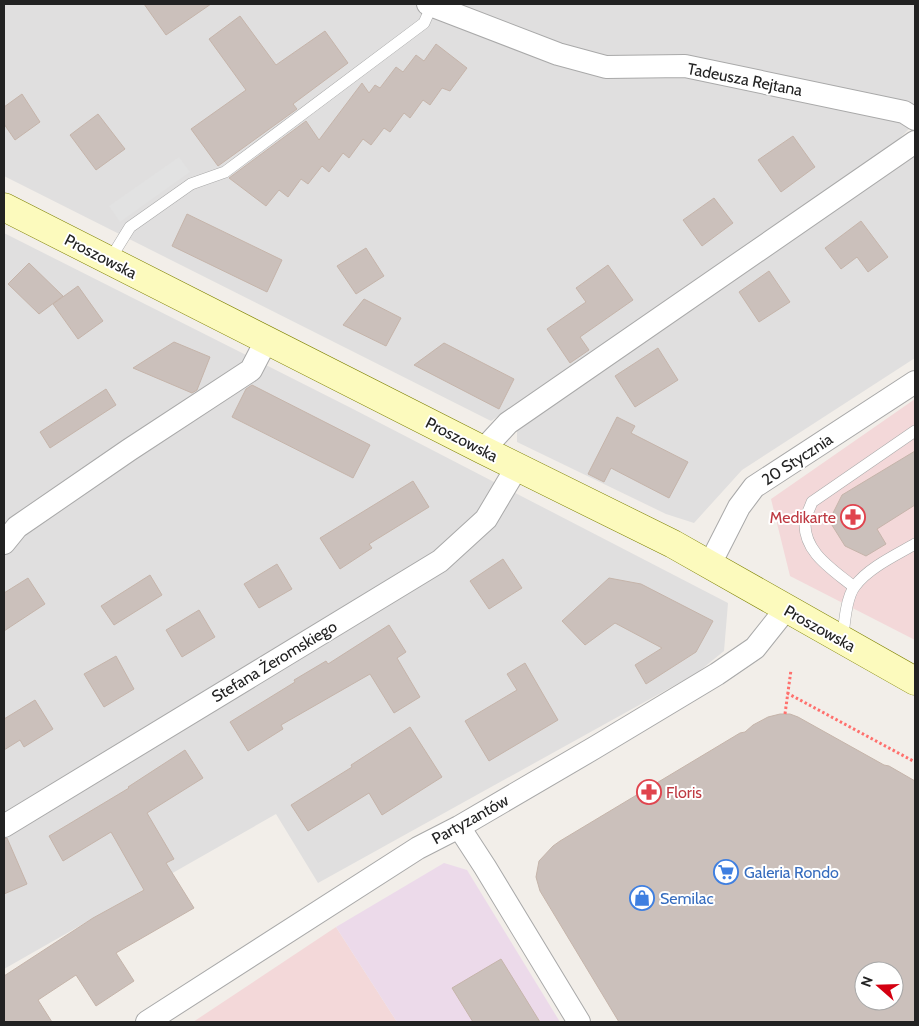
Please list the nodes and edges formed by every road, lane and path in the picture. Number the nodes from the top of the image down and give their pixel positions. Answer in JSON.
{"nodes":[{"id":1,"x":431,"y":4,"type":"edge"},
{"id":2,"x":915,"y":119,"type":"edge"},
{"id":3,"x":915,"y":142,"type":"edge"},
{"id":4,"x":4,"y":207,"type":"edge"},
{"id":5,"x":109,"y":260,"type":"junction"},
{"id":6,"x":266,"y":341,"type":"junction"},
{"id":7,"x":915,"y":382,"type":"edge"},
{"id":8,"x":915,"y":431,"type":"edge"},
{"id":9,"x":483,"y":450,"type":"junction"},
{"id":10,"x":517,"y":467,"type":"junction"},
{"id":11,"x":4,"y":543,"type":"edge"},
{"id":12,"x":915,"y":544,"type":"edge"},
{"id":13,"x":710,"y":564,"type":"junction"},
{"id":14,"x":854,"y":587,"type":"junction"},
{"id":15,"x":786,"y":609,"type":"junction"},
{"id":16,"x":843,"y":640,"type":"junction"},
{"id":17,"x":790,"y":670,"type":"dead end"},
{"id":18,"x":915,"y":681,"type":"edge"},
{"id":19,"x":787,"y":693,"type":"junction"},
{"id":20,"x":785,"y":714,"type":"dead end"},
{"id":21,"x":915,"y":762,"type":"edge"},
{"id":22,"x":4,"y":826,"type":"edge"},
{"id":23,"x":459,"y":827,"type":"junction"},
{"id":24,"x":147,"y":1022,"type":"edge"},
{"id":25,"x":579,"y":1022,"type":"edge"}],
"edges":[{"from":1,"to":2,"type":"street","name":"Tadeusza Rejtana"},
{"from":1,"to":5,"type":"lane"},
{"from":3,"to":9,"type":"street"},
{"from":4,"to":5,"type":"main road","name":"Proszowska"},
{"from":5,"to":6,"type":"main road","name":"Proszowska"},
{"from":6,"to":9,"type":"main road","name":"Proszowska"},
{"from":6,"to":11,"type":"street"},
{"from":7,"to":13,"type":"street","name":"20 Stycznia"},
{"from":8,"to":14,"type":"lane"},
{"from":9,"to":10,"type":"main road","name":"Proszowska"},
{"from":10,"to":13,"type":"main road","name":"Proszowska"},
{"from":10,"to":22,"type":"street","name":"Stefana Żeromskiego"},
{"from":12,"to":14,"type":"lane"},
{"from":13,"to":15,"type":"main road","name":"Proszowska"},
{"from":14,"to":16,"type":"lane"},
{"from":15,"to":16,"type":"main road","name":"Proszowska"},
{"from":15,"to":23,"type":"street","name":"Partyzantów"},
{"from":16,"to":18,"type":"main road","name":"Proszowska"},
{"from":17,"to":19,"type":"path"},
{"from":19,"to":20,"type":"path"},
{"from":19,"to":21,"type":"path"},
{"from":23,"to":24,"type":"street","name":"Partyzantów"},
{"from":23,"to":25,"type":"street"}]}
